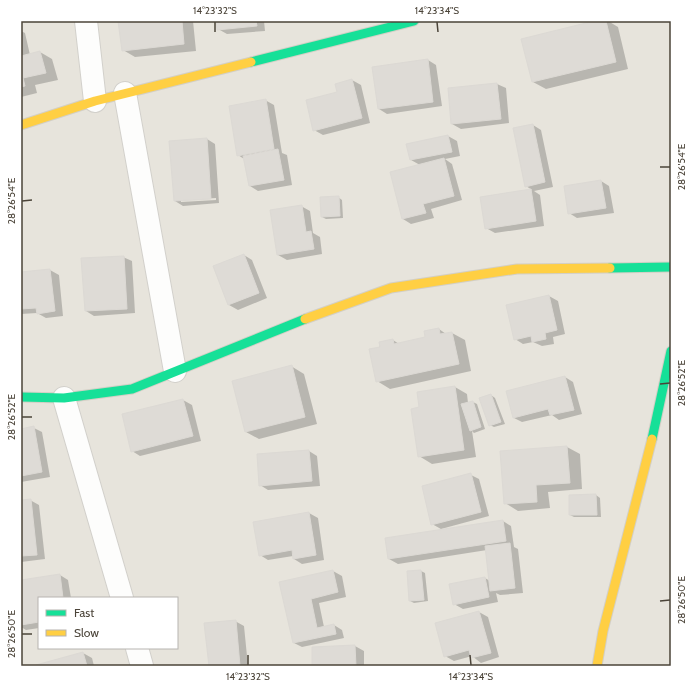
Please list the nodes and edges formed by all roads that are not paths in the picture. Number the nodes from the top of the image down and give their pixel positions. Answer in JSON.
{"nodes":[{"id":1,"x":86,"y":21,"type":"edge"},
{"id":2,"x":414,"y":21,"type":"edge"},
{"id":3,"x":125,"y":94,"type":"junction"},
{"id":4,"x":95,"y":101,"type":"junction"},
{"id":5,"x":21,"y":125,"type":"edge"},
{"id":6,"x":671,"y":268,"type":"edge"},
{"id":7,"x":671,"y":351,"type":"edge"},
{"id":8,"x":175,"y":371,"type":"junction"},
{"id":9,"x":21,"y":397,"type":"edge"},
{"id":10,"x":64,"y":398,"type":"junction"},
{"id":11,"x":664,"y":419,"type":"edge"},
{"id":12,"x":122,"y":597,"type":"edge"},
{"id":13,"x":137,"y":649,"type":"edge"},
{"id":14,"x":142,"y":666,"type":"edge"},
{"id":15,"x":597,"y":666,"type":"edge"}],
"edges":[{"from":1,"to":4,"type":"street"},
{"from":2,"to":3,"type":"street"},
{"from":3,"to":4,"type":"street"},
{"from":3,"to":8,"type":"street"},
{"from":4,"to":5,"type":"street"},
{"from":6,"to":8,"type":"street"},
{"from":7,"to":11,"type":"street"},
{"from":8,"to":10,"type":"street"},
{"from":9,"to":10,"type":"street"},
{"from":10,"to":12,"type":"street"},
{"from":11,"to":15,"type":"street"},
{"from":13,"to":14,"type":"street"}]}
